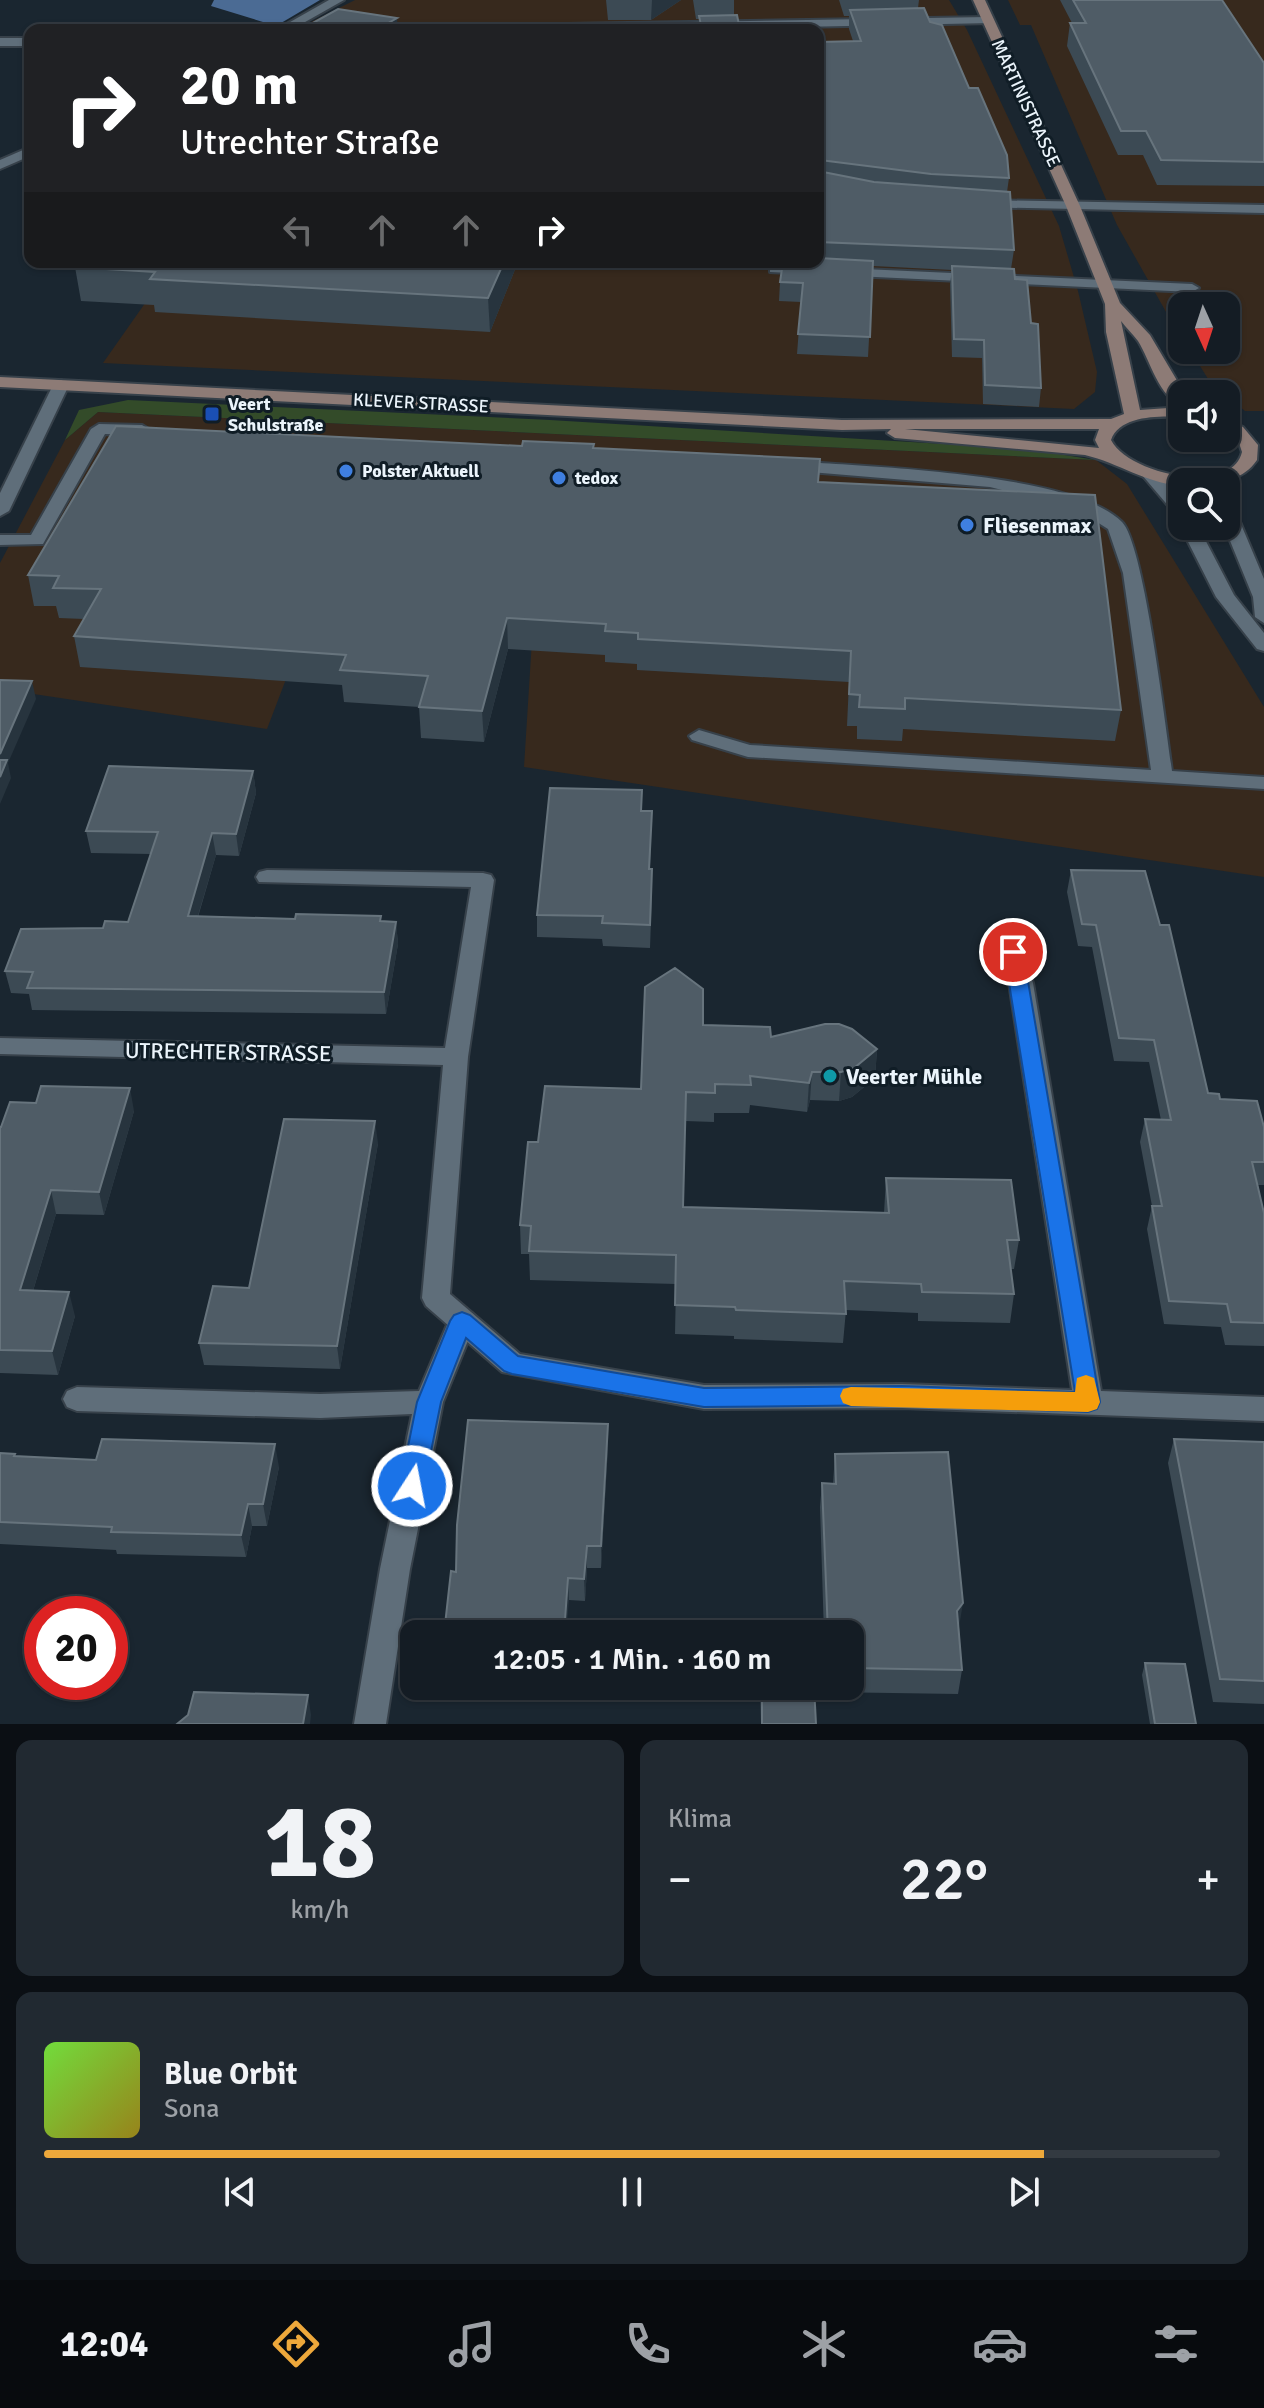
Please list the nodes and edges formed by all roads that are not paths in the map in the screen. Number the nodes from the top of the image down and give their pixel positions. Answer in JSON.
{"nodes":[{"id":1,"x":338,"y":0,"type":"edge"},
{"id":2,"x":979,"y":0,"type":"edge"},
{"id":3,"x":988,"y":21,"type":"junction"},
{"id":4,"x":293,"y":24,"type":"edge"},
{"id":5,"x":808,"y":24,"type":"edge"},
{"id":6,"x":0,"y":42,"type":"edge"},
{"id":7,"x":24,"y":42,"type":"edge"},
{"id":8,"x":24,"y":154,"type":"edge"},
{"id":9,"x":0,"y":165,"type":"edge"},
{"id":10,"x":961,"y":203,"type":"edge"},
{"id":11,"x":1073,"y":206,"type":"junction"},
{"id":12,"x":1264,"y":209,"type":"edge"},
{"id":13,"x":775,"y":269,"type":"dead end"},
{"id":14,"x":1105,"y":284,"type":"junction"},
{"id":15,"x":1192,"y":288,"type":"dead end"},
{"id":16,"x":1113,"y":304,"type":"junction"},
{"id":17,"x":0,"y":382,"type":"edge"},
{"id":18,"x":1168,"y":382,"type":"edge"},
{"id":19,"x":61,"y":385,"type":"junction"},
{"id":20,"x":1168,"y":413,"type":"edge"},
{"id":21,"x":1132,"y":415,"type":"junction"},
{"id":22,"x":1113,"y":424,"type":"junction"},
{"id":23,"x":842,"y":425,"type":"junction"},
{"id":24,"x":155,"y":430,"type":"edge"},
{"id":25,"x":1240,"y":430,"type":"edge"},
{"id":26,"x":1240,"y":434,"type":"edge"},
{"id":27,"x":1264,"y":434,"type":"edge"},
{"id":28,"x":1114,"y":457,"type":"junction"},
{"id":29,"x":1255,"y":463,"type":"edge"},
{"id":30,"x":778,"y":465,"type":"edge"},
{"id":31,"x":1151,"y":475,"type":"junction"},
{"id":32,"x":1168,"y":477,"type":"edge"},
{"id":33,"x":1168,"y":495,"type":"edge"},
{"id":34,"x":0,"y":511,"type":"edge"},
{"id":35,"x":0,"y":540,"type":"edge"},
{"id":36,"x":1196,"y":540,"type":"edge"},
{"id":37,"x":1238,"y":540,"type":"edge"},
{"id":38,"x":1264,"y":617,"type":"edge"},
{"id":39,"x":1264,"y":645,"type":"edge"},
{"id":40,"x":699,"y":736,"type":"dead end"},
{"id":41,"x":1163,"y":778,"type":"junction"},
{"id":42,"x":1264,"y":783,"type":"edge"},
{"id":43,"x":267,"y":877,"type":"dead end"},
{"id":44,"x":1013,"y":952,"type":"dead end"},
{"id":45,"x":0,"y":1046,"type":"edge"},
{"id":46,"x":456,"y":1057,"type":"junction"},
{"id":47,"x":462,"y":1321,"type":"junction"},
{"id":48,"x":77,"y":1399,"type":"dead end"},
{"id":49,"x":429,"y":1402,"type":"junction"},
{"id":50,"x":1088,"y":1402,"type":"junction"},
{"id":51,"x":1264,"y":1409,"type":"edge"},
{"id":52,"x":370,"y":1724,"type":"edge"}],
"edges":[{"from":1,"to":4,"type":"street"},
{"from":2,"to":3,"type":"main road","name":"MARTINISTRASSE"},
{"from":3,"to":5,"type":"street"},
{"from":3,"to":11,"type":"main road","name":"MARTINISTRASSE"},
{"from":6,"to":7,"type":"street"},
{"from":8,"to":9,"type":"street"},
{"from":10,"to":11,"type":"street"},
{"from":11,"to":12,"type":"street"},
{"from":11,"to":14,"type":"main road","name":"MARTINISTRASSE"},
{"from":13,"to":14,"type":"street"},
{"from":14,"to":15,"type":"street"},
{"from":14,"to":16,"type":"main road","name":"MARTINISTRASSE"},
{"from":16,"to":18,"type":"main road","name":"MARTINISTRASSE"},
{"from":16,"to":21,"type":"main road","name":"MARTINISTRASSE"},
{"from":17,"to":19,"type":"main road","name":"KLEVER STRASSE"},
{"from":19,"to":23,"type":"main road","name":"KLEVER STRASSE"},
{"from":19,"to":34,"type":"street"},
{"from":20,"to":21,"type":"main road"},
{"from":21,"to":22,"type":"main road"},
{"from":22,"to":23,"type":"main road","name":"KLEVER STRASSE"},
{"from":22,"to":28,"type":"main road"},
{"from":23,"to":28,"type":"main road","name":"KLEVER STRASSE"},
{"from":24,"to":35,"type":"street"},
{"from":25,"to":27,"type":"main road"},
{"from":26,"to":29,"type":"main road"},
{"from":28,"to":31,"type":"main road","name":"KLEVER STRASSE"},
{"from":30,"to":41,"type":"street"},
{"from":31,"to":32,"type":"main road"},
{"from":31,"to":33,"type":"street"},
{"from":36,"to":39,"type":"street"},
{"from":37,"to":38,"type":"street"},
{"from":40,"to":41,"type":"street"},
{"from":41,"to":42,"type":"street"},
{"from":43,"to":46,"type":"street"},
{"from":44,"to":50,"type":"street"},
{"from":45,"to":46,"type":"street","name":"UTRECHTER STRASSE"},
{"from":46,"to":47,"type":"street"},
{"from":47,"to":49,"type":"street"},
{"from":47,"to":50,"type":"street"},
{"from":48,"to":49,"type":"street"},
{"from":49,"to":52,"type":"street"},
{"from":50,"to":51,"type":"street"}]}
